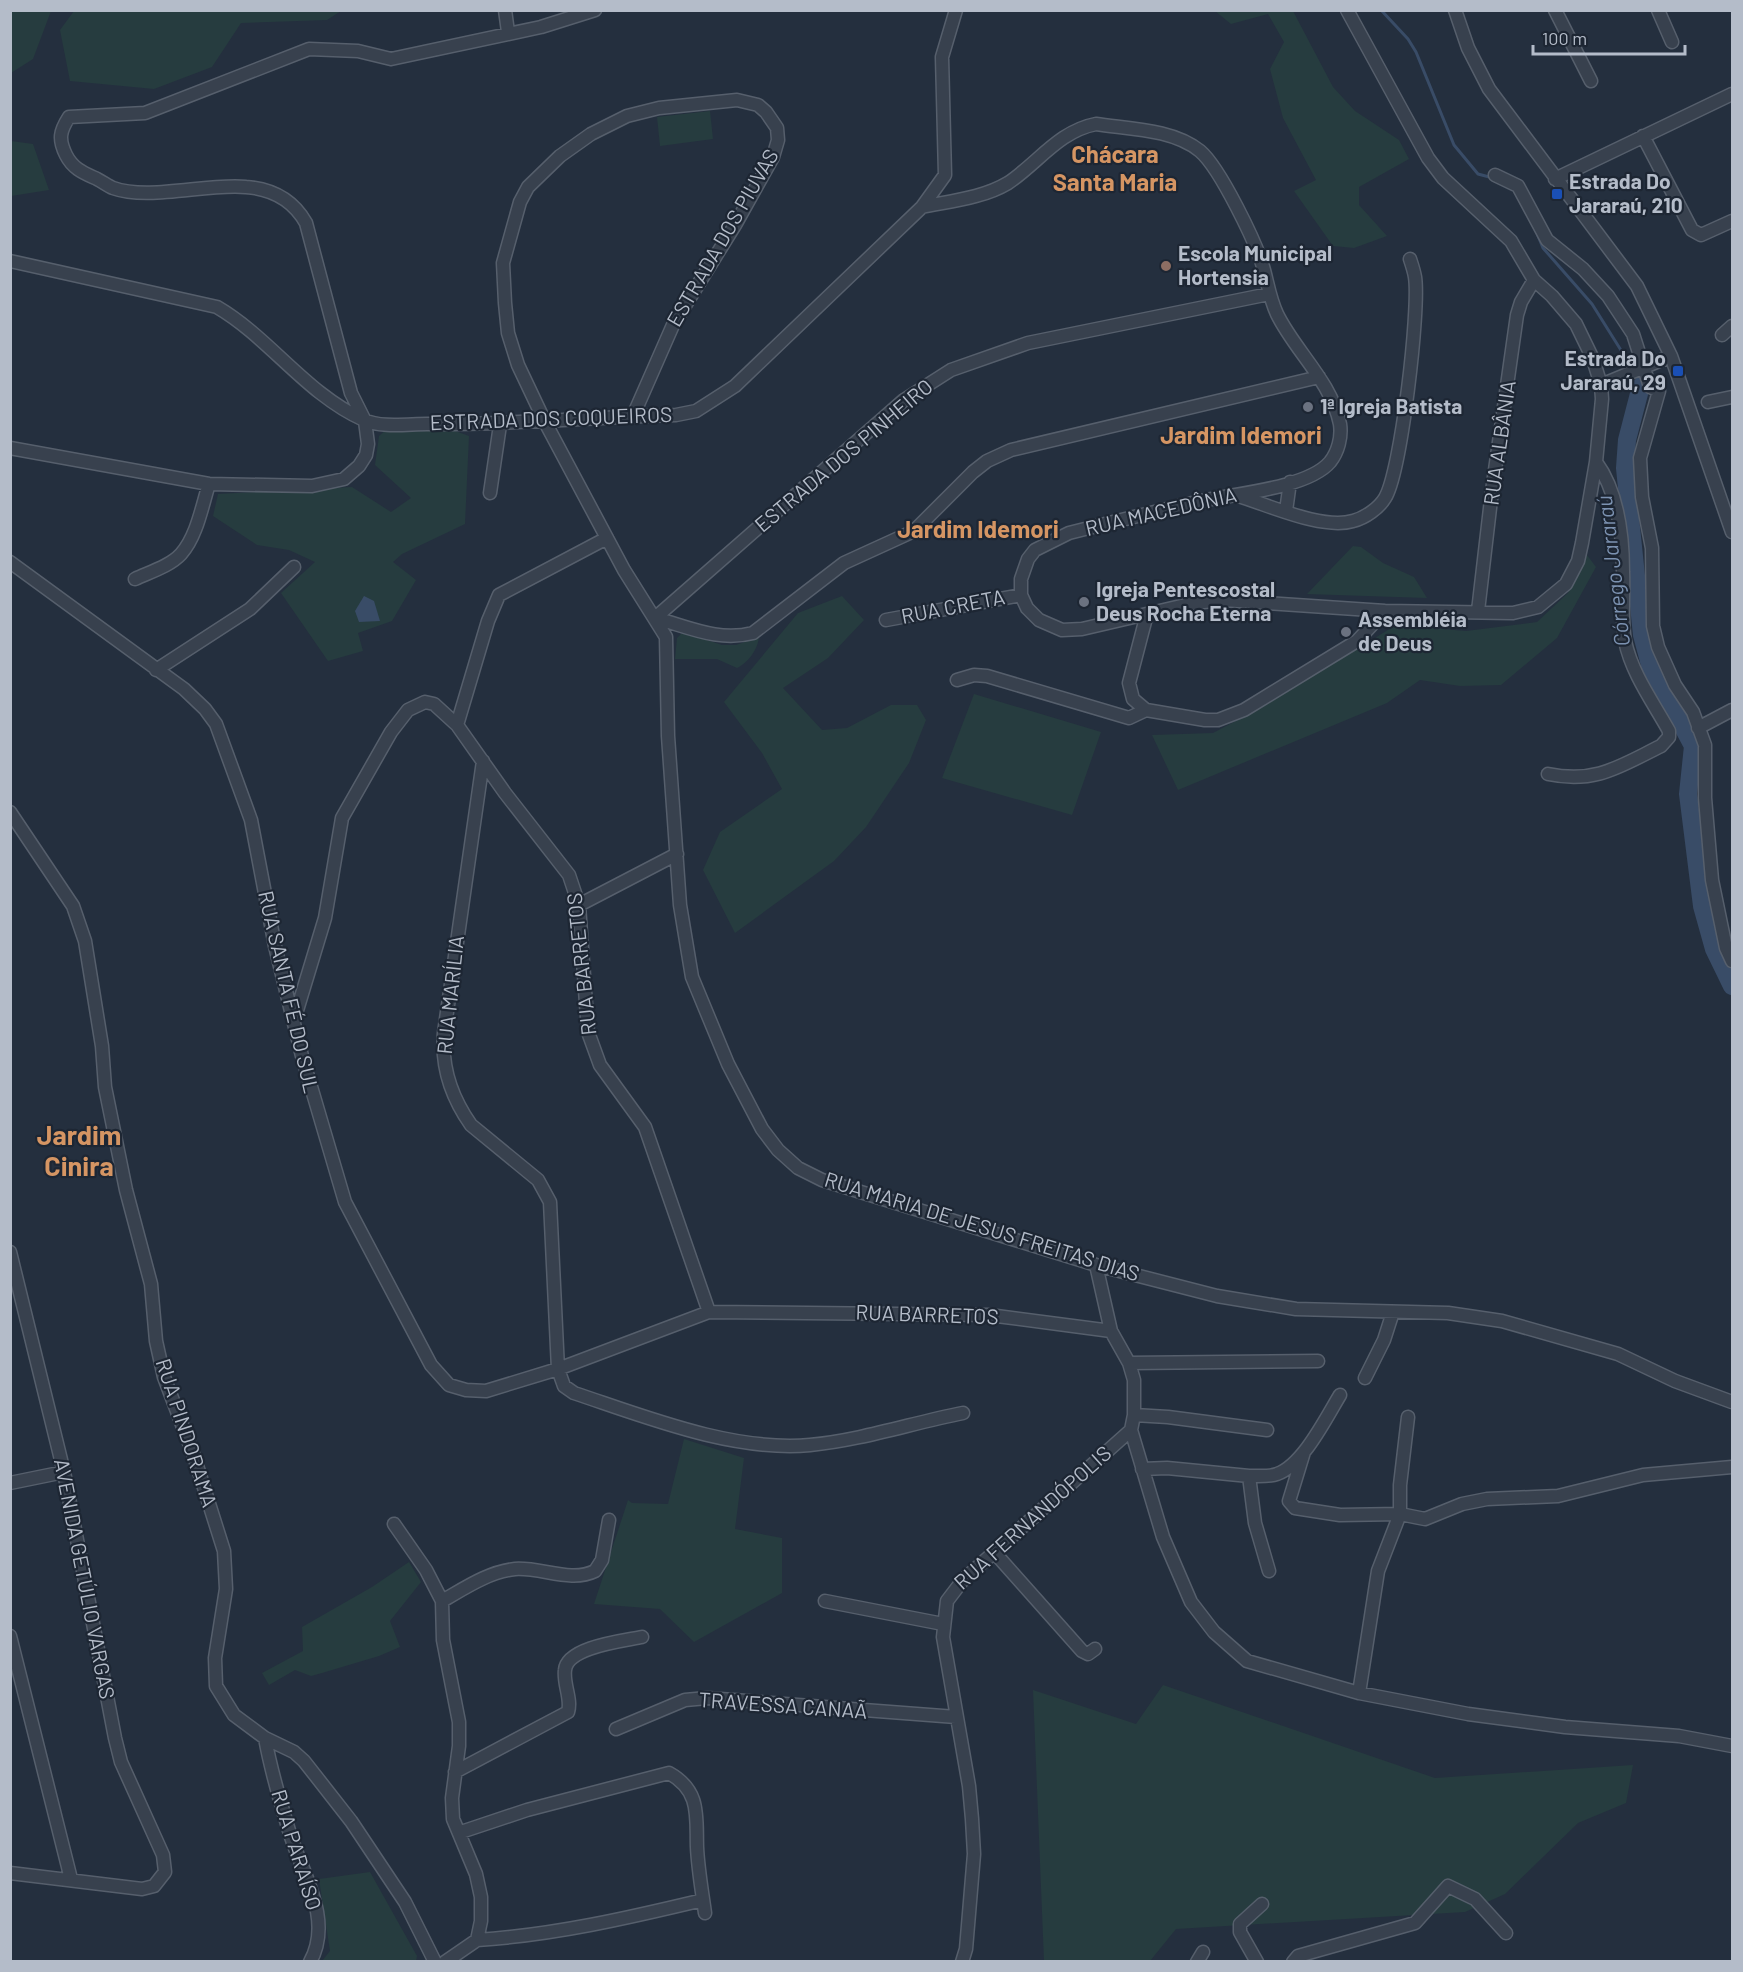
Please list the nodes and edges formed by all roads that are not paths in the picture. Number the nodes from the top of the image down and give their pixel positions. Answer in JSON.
{"nodes":[{"id":1,"x":505,"y":10,"type":"edge"},
{"id":2,"x":595,"y":10,"type":"edge"},
{"id":3,"x":956,"y":10,"type":"edge"},
{"id":4,"x":1347,"y":10,"type":"edge"},
{"id":5,"x":1455,"y":10,"type":"edge"},
{"id":6,"x":1555,"y":10,"type":"edge"},
{"id":7,"x":1659,"y":10,"type":"edge"},
{"id":8,"x":508,"y":32,"type":"junction"},
{"id":9,"x":1672,"y":42,"type":"dead end"},
{"id":10,"x":1591,"y":81,"type":"dead end"},
{"id":11,"x":1732,"y":94,"type":"edge"},
{"id":12,"x":1643,"y":136,"type":"junction"},
{"id":13,"x":1495,"y":175,"type":"dead end"},
{"id":14,"x":1555,"y":178,"type":"junction"},
{"id":15,"x":922,"y":207,"type":"junction"},
{"id":16,"x":1732,"y":221,"type":"edge"},
{"id":17,"x":1410,"y":259,"type":"dead end"},
{"id":18,"x":10,"y":261,"type":"edge"},
{"id":19,"x":1534,"y":280,"type":"junction"},
{"id":20,"x":1269,"y":294,"type":"junction"},
{"id":21,"x":1732,"y":326,"type":"edge"},
{"id":22,"x":1722,"y":335,"type":"dead end"},
{"id":23,"x":1671,"y":356,"type":"junction"},
{"id":24,"x":1644,"y":368,"type":"junction"},
{"id":25,"x":1319,"y":377,"type":"junction"},
{"id":26,"x":1601,"y":385,"type":"junction"},
{"id":27,"x":1732,"y":397,"type":"edge"},
{"id":28,"x":1708,"y":402,"type":"dead end"},
{"id":29,"x":633,"y":416,"type":"junction"},
{"id":30,"x":365,"y":421,"type":"junction"},
{"id":31,"x":545,"y":422,"type":"junction"},
{"id":32,"x":500,"y":425,"type":"junction"},
{"id":33,"x":10,"y":448,"type":"edge"},
{"id":34,"x":1596,"y":462,"type":"junction"},
{"id":35,"x":1290,"y":482,"type":"junction"},
{"id":36,"x":209,"y":484,"type":"junction"},
{"id":37,"x":490,"y":492,"type":"dead end"},
{"id":38,"x":1237,"y":495,"type":"junction"},
{"id":39,"x":1286,"y":511,"type":"junction"},
{"id":40,"x":1732,"y":532,"type":"edge"},
{"id":41,"x":607,"y":538,"type":"junction"},
{"id":42,"x":10,"y":562,"type":"edge"},
{"id":43,"x":294,"y":567,"type":"dead end"},
{"id":44,"x":135,"y":579,"type":"dead end"},
{"id":45,"x":1021,"y":595,"type":"junction"},
{"id":46,"x":1385,"y":611,"type":"junction"},
{"id":47,"x":1478,"y":611,"type":"junction"},
{"id":48,"x":1147,"y":614,"type":"junction"},
{"id":49,"x":655,"y":618,"type":"junction"},
{"id":50,"x":886,"y":620,"type":"dead end"},
{"id":51,"x":156,"y":670,"type":"junction"},
{"id":52,"x":957,"y":680,"type":"dead end"},
{"id":53,"x":1146,"y":710,"type":"junction"},
{"id":54,"x":1732,"y":710,"type":"edge"},
{"id":55,"x":457,"y":724,"type":"junction"},
{"id":56,"x":1698,"y":728,"type":"junction"},
{"id":57,"x":483,"y":762,"type":"junction"},
{"id":58,"x":1548,"y":774,"type":"dead end"},
{"id":59,"x":10,"y":812,"type":"edge"},
{"id":60,"x":677,"y":854,"type":"junction"},
{"id":61,"x":579,"y":905,"type":"junction"},
{"id":62,"x":1732,"y":962,"type":"edge"},
{"id":63,"x":295,"y":1018,"type":"junction"},
{"id":64,"x":10,"y":1252,"type":"edge"},
{"id":65,"x":1096,"y":1265,"type":"junction"},
{"id":66,"x":709,"y":1312,"type":"junction"},
{"id":67,"x":1393,"y":1312,"type":"junction"},
{"id":68,"x":1111,"y":1331,"type":"junction"},
{"id":69,"x":1318,"y":1361,"type":"dead end"},
{"id":70,"x":1129,"y":1364,"type":"junction"},
{"id":71,"x":558,"y":1369,"type":"junction"},
{"id":72,"x":1365,"y":1378,"type":"dead end"},
{"id":73,"x":1340,"y":1395,"type":"dead end"},
{"id":74,"x":1732,"y":1402,"type":"edge"},
{"id":75,"x":963,"y":1413,"type":"dead end"},
{"id":76,"x":1134,"y":1415,"type":"junction"},
{"id":77,"x":1408,"y":1417,"type":"dead end"},
{"id":78,"x":1131,"y":1430,"type":"junction"},
{"id":79,"x":1267,"y":1430,"type":"dead end"},
{"id":80,"x":1304,"y":1452,"type":"junction"},
{"id":81,"x":1732,"y":1467,"type":"edge"},
{"id":82,"x":1142,"y":1469,"type":"junction"},
{"id":83,"x":64,"y":1472,"type":"junction"},
{"id":84,"x":1249,"y":1476,"type":"junction"},
{"id":85,"x":10,"y":1483,"type":"edge"},
{"id":86,"x":1400,"y":1514,"type":"junction"},
{"id":87,"x":609,"y":1520,"type":"dead end"},
{"id":88,"x":394,"y":1524,"type":"dead end"},
{"id":89,"x":994,"y":1552,"type":"junction"},
{"id":90,"x":1269,"y":1571,"type":"dead end"},
{"id":91,"x":442,"y":1601,"type":"junction"},
{"id":92,"x":825,"y":1601,"type":"dead end"},
{"id":93,"x":943,"y":1624,"type":"junction"},
{"id":94,"x":10,"y":1636,"type":"edge"},
{"id":95,"x":642,"y":1637,"type":"dead end"},
{"id":96,"x":580,"y":1645,"type":"dead end"},
{"id":97,"x":1095,"y":1649,"type":"dead end"},
{"id":98,"x":567,"y":1663,"type":"junction"},
{"id":99,"x":1359,"y":1693,"type":"junction"},
{"id":100,"x":956,"y":1717,"type":"junction"},
{"id":101,"x":616,"y":1729,"type":"dead end"},
{"id":102,"x":265,"y":1738,"type":"junction"},
{"id":103,"x":1732,"y":1746,"type":"edge"},
{"id":104,"x":455,"y":1772,"type":"junction"},
{"id":105,"x":461,"y":1833,"type":"junction"},
{"id":106,"x":10,"y":1873,"type":"edge"},
{"id":107,"x":71,"y":1879,"type":"junction"},
{"id":108,"x":1262,"y":1904,"type":"dead end"},
{"id":109,"x":1506,"y":1934,"type":"dead end"},
{"id":110,"x":477,"y":1940,"type":"junction"},
{"id":111,"x":310,"y":1962,"type":"edge"},
{"id":112,"x":435,"y":1962,"type":"edge"},
{"id":113,"x":445,"y":1962,"type":"edge"},
{"id":114,"x":962,"y":1962,"type":"edge"},
{"id":115,"x":1257,"y":1962,"type":"edge"},
{"id":116,"x":1293,"y":1962,"type":"edge"}],
"edges":[{"from":1,"to":8,"type":"street"},
{"from":2,"to":8,"type":"street"},
{"from":3,"to":15,"type":"street","name":"ESTRADA DOS COQUEIROS"},
{"from":4,"to":19,"type":"street"},
{"from":5,"to":14,"type":"street"},
{"from":6,"to":10,"type":"street"},
{"from":7,"to":9,"type":"street"},
{"from":8,"to":30,"type":"street"},
{"from":11,"to":12,"type":"street"},
{"from":12,"to":14,"type":"street"},
{"from":12,"to":16,"type":"street"},
{"from":13,"to":24,"type":"street"},
{"from":14,"to":23,"type":"street"},
{"from":15,"to":20,"type":"street","name":"RUA MACEDÔNIA"},
{"from":15,"to":29,"type":"street","name":"ESTRADA DOS COQUEIROS"},
{"from":17,"to":39,"type":"street"},
{"from":18,"to":30,"type":"street"},
{"from":19,"to":26,"type":"street"},
{"from":19,"to":47,"type":"street","name":"RUA ALBÂNIA"},
{"from":20,"to":25,"type":"street","name":"RUA MACEDÔNIA"},
{"from":20,"to":49,"type":"street","name":"ESTRADA DOS PINHEIRO"},
{"from":21,"to":22,"type":"street"},
{"from":23,"to":24,"type":"street"},
{"from":23,"to":40,"type":"street"},
{"from":24,"to":26,"type":"street"},
{"from":24,"to":56,"type":"street"},
{"from":25,"to":35,"type":"street","name":"RUA MACEDÔNIA"},
{"from":25,"to":49,"type":"street"},
{"from":26,"to":34,"type":"street"},
{"from":27,"to":28,"type":"street"},
{"from":29,"to":31,"type":"street","name":"ESTRADA DOS COQUEIROS"},
{"from":29,"to":31,"type":"street","name":"ESTRADA DOS PIUVAS"},
{"from":30,"to":32,"type":"street","name":"ESTRADA DOS COQUEIROS"},
{"from":30,"to":36,"type":"street"},
{"from":31,"to":32,"type":"street","name":"ESTRADA DOS COQUEIROS"},
{"from":31,"to":41,"type":"street","name":"ESTRADA DOS PIUVAS"},
{"from":32,"to":37,"type":"street"},
{"from":33,"to":36,"type":"street"},
{"from":34,"to":47,"type":"street"},
{"from":34,"to":58,"type":"street"},
{"from":35,"to":38,"type":"street","name":"RUA MACEDÔNIA"},
{"from":35,"to":39,"type":"street"},
{"from":36,"to":44,"type":"street"},
{"from":38,"to":39,"type":"street"},
{"from":38,"to":45,"type":"street","name":"RUA MACEDÔNIA"},
{"from":41,"to":49,"type":"street","name":"ESTRADA DOS PIUVAS"},
{"from":41,"to":55,"type":"street"},
{"from":42,"to":51,"type":"street","name":"RUA SANTA FÉ DO SUL"},
{"from":43,"to":51,"type":"street"},
{"from":45,"to":48,"type":"street"},
{"from":45,"to":50,"type":"street","name":"RUA CRETA"},
{"from":46,"to":47,"type":"street"},
{"from":46,"to":48,"type":"street"},
{"from":46,"to":53,"type":"street"},
{"from":48,"to":53,"type":"street"},
{"from":49,"to":60,"type":"street","name":"RUA MARIA DE JESUS FREITAS DIAS"},
{"from":51,"to":63,"type":"street","name":"RUA SANTA FÉ DO SUL"},
{"from":52,"to":53,"type":"street"},
{"from":54,"to":56,"type":"street"},
{"from":55,"to":57,"type":"street","name":"RUA BARRETOS"},
{"from":55,"to":63,"type":"street","name":"RUA BARRETOS"},
{"from":56,"to":62,"type":"street"},
{"from":57,"to":61,"type":"street","name":"RUA BARRETOS"},
{"from":57,"to":71,"type":"street","name":"RUA MARÍLIA"},
{"from":59,"to":102,"type":"street","name":"RUA PINDORAMA"},
{"from":60,"to":61,"type":"street"},
{"from":60,"to":65,"type":"street","name":"RUA MARIA DE JESUS FREITAS DIAS"},
{"from":61,"to":66,"type":"street","name":"RUA BARRETOS"},
{"from":63,"to":71,"type":"street","name":"RUA SANTA FÉ DO SUL"},
{"from":64,"to":83,"type":"street","name":"AVENIDA GETÚLIO VARGAS"},
{"from":65,"to":67,"type":"street","name":"RUA MARIA DE JESUS FREITAS DIAS"},
{"from":65,"to":68,"type":"street","name":"RUA FERNANDÓPOLIS"},
{"from":66,"to":68,"type":"street","name":"RUA BARRETOS"},
{"from":66,"to":71,"type":"street","name":"RUA SANTA FÉ DO SUL"},
{"from":67,"to":72,"type":"street"},
{"from":67,"to":74,"type":"street","name":"RUA MARIA DE JESUS FREITAS DIAS"},
{"from":68,"to":70,"type":"street","name":"RUA FERNANDÓPOLIS"},
{"from":69,"to":70,"type":"street"},
{"from":70,"to":76,"type":"street","name":"RUA FERNANDÓPOLIS"},
{"from":71,"to":75,"type":"street"},
{"from":73,"to":80,"type":"street"},
{"from":76,"to":78,"type":"street","name":"RUA FERNANDÓPOLIS"},
{"from":76,"to":79,"type":"street"},
{"from":77,"to":86,"type":"street"},
{"from":78,"to":82,"type":"street"},
{"from":78,"to":89,"type":"street","name":"RUA FERNANDÓPOLIS"},
{"from":80,"to":84,"type":"street"},
{"from":80,"to":86,"type":"street"},
{"from":81,"to":86,"type":"street"},
{"from":82,"to":84,"type":"street"},
{"from":82,"to":99,"type":"street"},
{"from":83,"to":85,"type":"street"},
{"from":83,"to":107,"type":"street","name":"AVENIDA GETÚLIO VARGAS"},
{"from":84,"to":90,"type":"street"},
{"from":86,"to":99,"type":"street"},
{"from":87,"to":91,"type":"street"},
{"from":88,"to":91,"type":"street"},
{"from":89,"to":93,"type":"street","name":"RUA FERNANDÓPOLIS"},
{"from":89,"to":97,"type":"street"},
{"from":91,"to":104,"type":"street"},
{"from":92,"to":93,"type":"street"},
{"from":93,"to":100,"type":"street","name":"RUA FERNANDÓPOLIS"},
{"from":94,"to":107,"type":"street"},
{"from":95,"to":98,"type":"street"},
{"from":96,"to":98,"type":"street"},
{"from":98,"to":104,"type":"street"},
{"from":99,"to":103,"type":"street"},
{"from":100,"to":101,"type":"street","name":"TRAVESSA CANAÃ"},
{"from":100,"to":114,"type":"street","name":"RUA FERNANDÓPOLIS"},
{"from":102,"to":111,"type":"street","name":"RUA PARAÍSO"},
{"from":102,"to":112,"type":"street","name":"RUA PINDORAMA"},
{"from":104,"to":105,"type":"street"},
{"from":105,"to":110,"type":"street"},
{"from":105,"to":110,"type":"street"},
{"from":106,"to":107,"type":"street"},
{"from":108,"to":115,"type":"street"},
{"from":109,"to":116,"type":"street"},
{"from":110,"to":113,"type":"street"}]}
